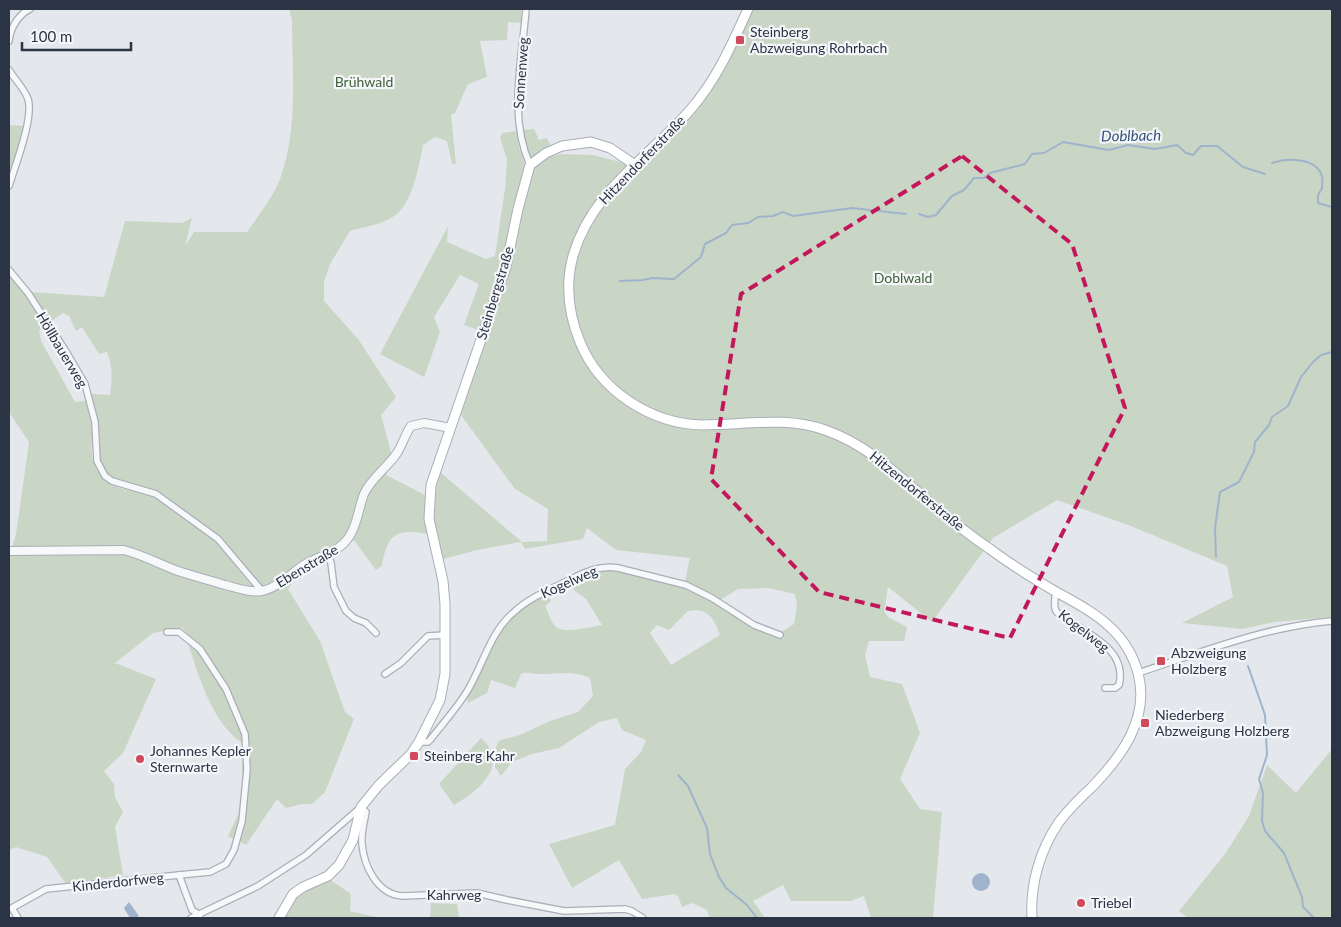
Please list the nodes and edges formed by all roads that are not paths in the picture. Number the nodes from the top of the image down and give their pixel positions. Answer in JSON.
{"nodes":[{"id":1,"x":30,"y":9,"type":"edge"},
{"id":2,"x":526,"y":9,"type":"edge"},
{"id":3,"x":748,"y":9,"type":"edge"},
{"id":4,"x":9,"y":41,"type":"edge"},
{"id":5,"x":9,"y":70,"type":"edge"},
{"id":6,"x":530,"y":165,"type":"junction"},
{"id":7,"x":635,"y":166,"type":"junction"},
{"id":8,"x":9,"y":186,"type":"edge"},
{"id":9,"x":9,"y":270,"type":"edge"},
{"id":10,"x":450,"y":428,"type":"junction"},
{"id":11,"x":9,"y":551,"type":"edge"},
{"id":12,"x":328,"y":554,"type":"junction"},
{"id":13,"x":262,"y":591,"type":"junction"},
{"id":14,"x":1056,"y":592,"type":"junction"},
{"id":15,"x":1332,"y":621,"type":"edge"},
{"id":16,"x":167,"y":632,"type":"dead end"},
{"id":17,"x":376,"y":633,"type":"dead end"},
{"id":18,"x":445,"y":635,"type":"junction"},
{"id":19,"x":780,"y":635,"type":"dead end"},
{"id":20,"x":1138,"y":673,"type":"junction"},
{"id":21,"x":386,"y":674,"type":"dead end"},
{"id":22,"x":1105,"y":688,"type":"dead end"},
{"id":23,"x":419,"y":742,"type":"junction"},
{"id":24,"x":361,"y":807,"type":"junction"},
{"id":25,"x":179,"y":875,"type":"junction"},
{"id":26,"x":10,"y":908,"type":"edge"},
{"id":27,"x":200,"y":915,"type":"junction"},
{"id":28,"x":18,"y":918,"type":"edge"},
{"id":29,"x":191,"y":918,"type":"edge"},
{"id":30,"x":279,"y":918,"type":"edge"},
{"id":31,"x":643,"y":918,"type":"edge"},
{"id":32,"x":1032,"y":918,"type":"edge"}],
"edges":[{"from":1,"to":4,"type":"street"},
{"from":2,"to":6,"type":"street","name":"Sonnenweg"},
{"from":3,"to":7,"type":"main road","name":"Hitzendorferstraße"},
{"from":5,"to":8,"type":"street"},
{"from":6,"to":7,"type":"main road"},
{"from":6,"to":10,"type":"main road","name":"Steinbergstraße"},
{"from":7,"to":14,"type":"main road","name":"Hitzendorferstraße"},
{"from":9,"to":13,"type":"street","name":"Höllbauerweg"},
{"from":10,"to":12,"type":"street","name":"Ebenstraße"},
{"from":10,"to":18,"type":"main road","name":"Steinbergstraße"},
{"from":11,"to":13,"type":"street","name":"Ebenstraße"},
{"from":12,"to":13,"type":"street","name":"Ebenstraße"},
{"from":12,"to":17,"type":"street"},
{"from":14,"to":20,"type":"main road","name":"Hitzendorferstraße"},
{"from":14,"to":22,"type":"street","name":"Kogelweg"},
{"from":15,"to":20,"type":"street"},
{"from":16,"to":25,"type":"street"},
{"from":18,"to":21,"type":"street"},
{"from":18,"to":23,"type":"main road","name":"Steinbergstraße"},
{"from":19,"to":23,"type":"street","name":"Kogelweg"},
{"from":20,"to":32,"type":"main road","name":"Hitzendorferstraße"},
{"from":23,"to":24,"type":"main road","name":"Steinbergstraße"},
{"from":24,"to":27,"type":"street"},
{"from":24,"to":30,"type":"main road"},
{"from":24,"to":31,"type":"street","name":"Kahrweg"},
{"from":25,"to":26,"type":"street","name":"Kinderdorfweg"},
{"from":25,"to":27,"type":"street","name":"Kinderdorfweg"},
{"from":26,"to":28,"type":"street","name":"Kinderdorfweg"},
{"from":27,"to":29,"type":"street"}]}
